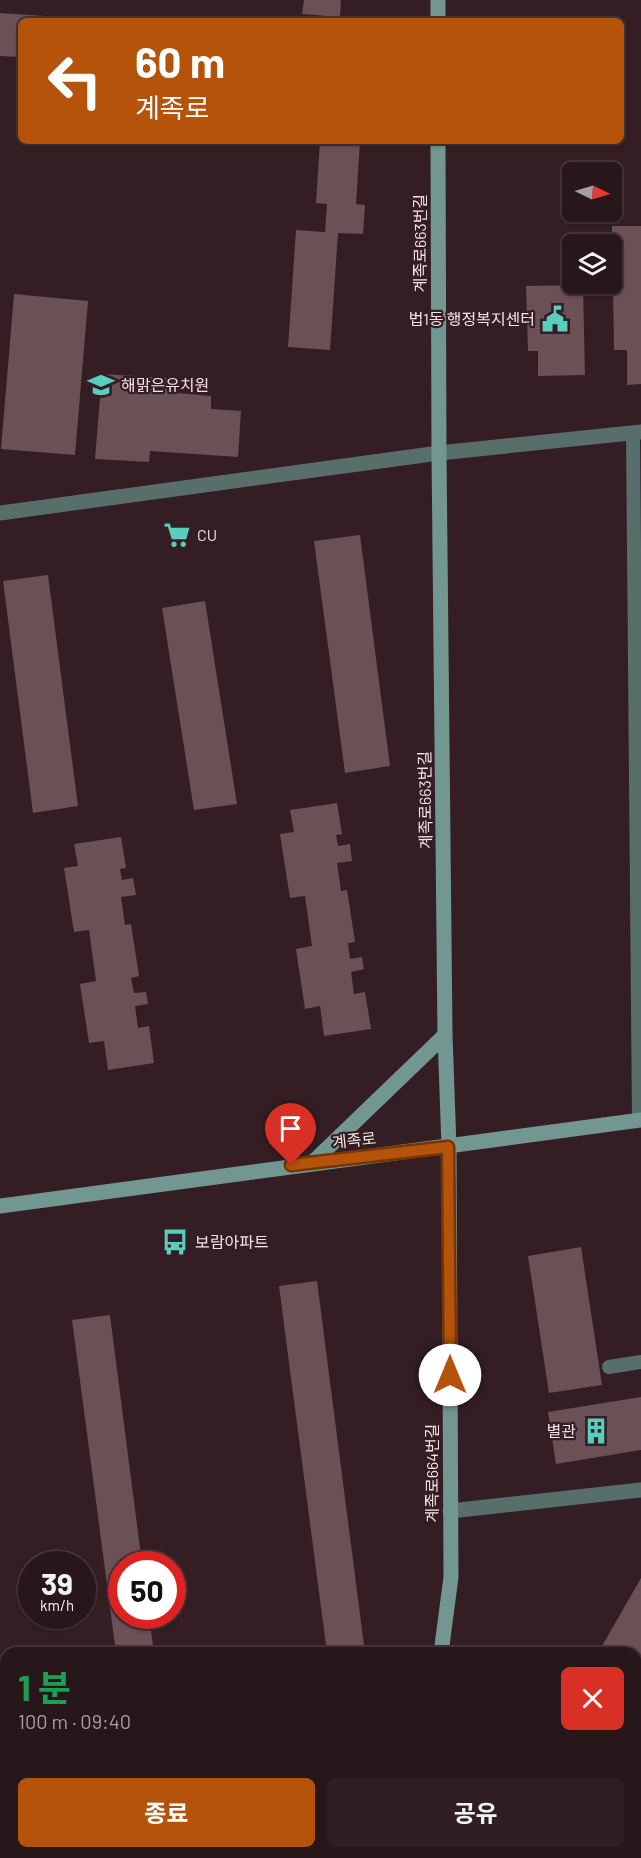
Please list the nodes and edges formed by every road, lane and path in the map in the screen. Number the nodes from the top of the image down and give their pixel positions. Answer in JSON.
{"nodes":[{"id":1,"x":438,"y":0,"type":"edge"},
{"id":2,"x":438,"y":18,"type":"edge"},
{"id":3,"x":438,"y":144,"type":"edge"},
{"id":4,"x":637,"y":433,"type":"edge"},
{"id":5,"x":439,"y":453,"type":"junction"},
{"id":6,"x":0,"y":513,"type":"edge"},
{"id":7,"x":445,"y":1035,"type":"junction"},
{"id":8,"x":640,"y":1120,"type":"edge"},
{"id":9,"x":448,"y":1147,"type":"junction"},
{"id":10,"x":313,"y":1162,"type":"junction"},
{"id":11,"x":0,"y":1206,"type":"edge"},
{"id":12,"x":641,"y":1362,"type":"edge"},
{"id":13,"x":609,"y":1367,"type":"dead end"},
{"id":14,"x":641,"y":1490,"type":"edge"},
{"id":15,"x":450,"y":1511,"type":"junction"},
{"id":16,"x":442,"y":1647,"type":"edge"}],
"edges":[{"from":1,"to":2,"type":"main road"},
{"from":3,"to":5,"type":"main road","name":"계족로663번길"},
{"from":4,"to":5,"type":"street"},
{"from":4,"to":8,"type":"lane"},
{"from":5,"to":6,"type":"street"},
{"from":5,"to":7,"type":"main road","name":"계족로663번길"},
{"from":7,"to":9,"type":"main road","name":"계족로663번길"},
{"from":7,"to":10,"type":"main road"},
{"from":8,"to":9,"type":"main road","name":"계족로"},
{"from":9,"to":10,"type":"main road","name":"계족로"},
{"from":9,"to":15,"type":"main road","name":"계족로664번길"},
{"from":10,"to":11,"type":"main road","name":"계족로"},
{"from":12,"to":13,"type":"lane"},
{"from":14,"to":15,"type":"street"},
{"from":15,"to":16,"type":"main road","name":"계족로664번길"}]}
